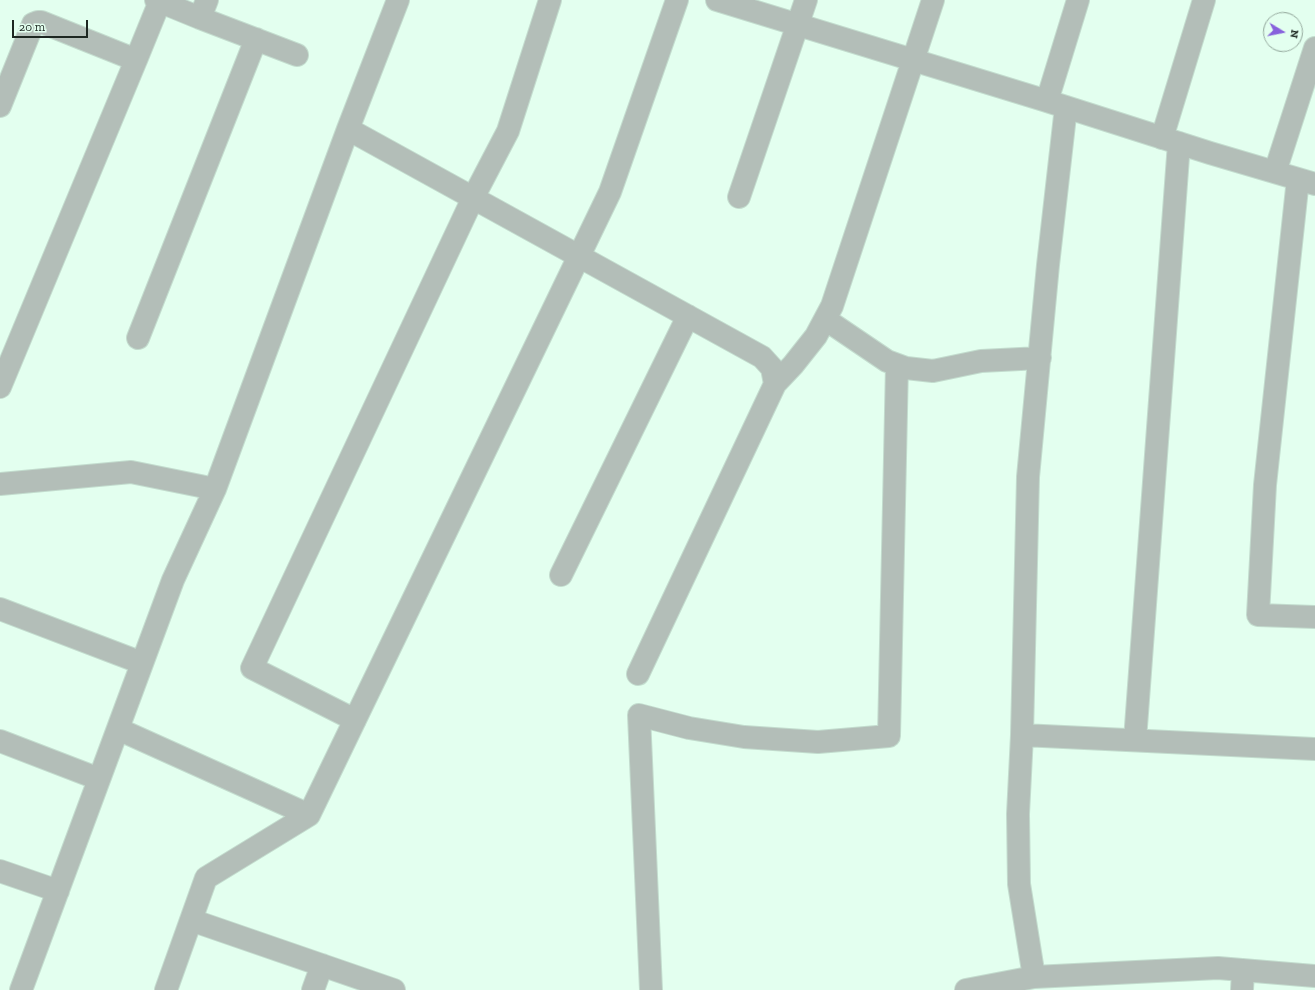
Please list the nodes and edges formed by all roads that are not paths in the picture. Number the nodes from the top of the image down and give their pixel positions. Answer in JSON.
{"nodes":[{"id":1,"x":398,"y":0,"type":"edge"},
{"id":2,"x":550,"y":0,"type":"edge"},
{"id":3,"x":677,"y":0,"type":"edge"},
{"id":4,"x":717,"y":0,"type":"edge"},
{"id":5,"x":806,"y":0,"type":"edge"},
{"id":6,"x":933,"y":0,"type":"edge"},
{"id":7,"x":1078,"y":0,"type":"edge"},
{"id":8,"x":1204,"y":0,"type":"edge"},
{"id":9,"x":158,"y":1,"type":"edge"},
{"id":10,"x":204,"y":9,"type":"edge"},
{"id":11,"x":798,"y":25,"type":"junction"},
{"id":12,"x":256,"y":39,"type":"junction"},
{"id":13,"x":1315,"y":48,"type":"edge"},
{"id":14,"x":296,"y":54,"type":"dead end"},
{"id":15,"x":136,"y":60,"type":"junction"},
{"id":16,"x":913,"y":60,"type":"junction"},
{"id":17,"x":1056,"y":104,"type":"junction"},
{"id":18,"x":0,"y":106,"type":"edge"},
{"id":19,"x":348,"y":129,"type":"junction"},
{"id":20,"x":1170,"y":141,"type":"junction"},
{"id":21,"x":1275,"y":172,"type":"junction"},
{"id":22,"x":1307,"y":182,"type":"edge"},
{"id":23,"x":739,"y":197,"type":"dead end"},
{"id":24,"x":473,"y":198,"type":"junction"},
{"id":25,"x":579,"y":256,"type":"junction"},
{"id":26,"x":688,"y":316,"type":"junction"},
{"id":27,"x":825,"y":319,"type":"junction"},
{"id":28,"x":138,"y":338,"type":"dead end"},
{"id":29,"x":1040,"y":358,"type":"junction"},
{"id":30,"x":897,"y":365,"type":"junction"},
{"id":31,"x":775,"y":384,"type":"junction"},
{"id":32,"x":0,"y":387,"type":"edge"},
{"id":33,"x":0,"y":484,"type":"edge"},
{"id":34,"x":215,"y":489,"type":"junction"},
{"id":35,"x":561,"y":574,"type":"dead end"},
{"id":36,"x":0,"y":610,"type":"edge"},
{"id":37,"x":1315,"y":617,"type":"edge"},
{"id":38,"x":142,"y":663,"type":"junction"},
{"id":39,"x":638,"y":674,"type":"dead end"},
{"id":40,"x":355,"y":720,"type":"junction"},
{"id":41,"x":118,"y":729,"type":"junction"},
{"id":42,"x":1022,"y":734,"type":"junction"},
{"id":43,"x":1134,"y":740,"type":"junction"},
{"id":44,"x":0,"y":741,"type":"edge"},
{"id":45,"x":1315,"y":749,"type":"edge"},
{"id":46,"x":100,"y":779,"type":"junction"},
{"id":47,"x":309,"y":815,"type":"junction"},
{"id":48,"x":0,"y":871,"type":"edge"},
{"id":49,"x":58,"y":891,"type":"junction"},
{"id":50,"x":191,"y":920,"type":"junction"},
{"id":51,"x":322,"y":965,"type":"junction"},
{"id":52,"x":1315,"y":976,"type":"edge"},
{"id":53,"x":1034,"y":977,"type":"junction"},
{"id":54,"x":1243,"y":980,"type":"edge"},
{"id":55,"x":21,"y":990,"type":"edge"},
{"id":56,"x":166,"y":990,"type":"edge"},
{"id":57,"x":313,"y":990,"type":"edge"},
{"id":58,"x":394,"y":990,"type":"edge"},
{"id":59,"x":651,"y":990,"type":"edge"},
{"id":60,"x":966,"y":990,"type":"edge"}],
"edges":[{"from":1,"to":19,"type":"street"},
{"from":2,"to":24,"type":"street"},
{"from":3,"to":25,"type":"street"},
{"from":4,"to":11,"type":"street"},
{"from":5,"to":11,"type":"street"},
{"from":6,"to":16,"type":"street"},
{"from":7,"to":17,"type":"street"},
{"from":8,"to":20,"type":"street"},
{"from":9,"to":10,"type":"street"},
{"from":9,"to":15,"type":"street"},
{"from":10,"to":12,"type":"street"},
{"from":11,"to":16,"type":"street"},
{"from":11,"to":23,"type":"street"},
{"from":12,"to":14,"type":"street"},
{"from":12,"to":28,"type":"street"},
{"from":13,"to":21,"type":"street"},
{"from":15,"to":18,"type":"street"},
{"from":15,"to":32,"type":"street"},
{"from":16,"to":17,"type":"street"},
{"from":16,"to":27,"type":"street"},
{"from":17,"to":20,"type":"street"},
{"from":17,"to":29,"type":"street"},
{"from":19,"to":24,"type":"street"},
{"from":19,"to":34,"type":"street"},
{"from":20,"to":21,"type":"street"},
{"from":20,"to":43,"type":"street"},
{"from":21,"to":22,"type":"street"},
{"from":22,"to":37,"type":"street"},
{"from":24,"to":25,"type":"street"},
{"from":24,"to":40,"type":"street"},
{"from":25,"to":26,"type":"street"},
{"from":25,"to":40,"type":"street"},
{"from":26,"to":31,"type":"street"},
{"from":26,"to":35,"type":"street"},
{"from":27,"to":30,"type":"street"},
{"from":27,"to":31,"type":"street"},
{"from":29,"to":30,"type":"street"},
{"from":29,"to":42,"type":"street"},
{"from":30,"to":59,"type":"street"},
{"from":31,"to":39,"type":"street"},
{"from":33,"to":34,"type":"street"},
{"from":34,"to":38,"type":"street"},
{"from":36,"to":38,"type":"street"},
{"from":38,"to":41,"type":"street"},
{"from":40,"to":47,"type":"street"},
{"from":41,"to":46,"type":"street"},
{"from":41,"to":47,"type":"street"},
{"from":42,"to":43,"type":"street"},
{"from":42,"to":53,"type":"street"},
{"from":43,"to":45,"type":"street"},
{"from":44,"to":46,"type":"street"},
{"from":46,"to":49,"type":"street"},
{"from":47,"to":50,"type":"street"},
{"from":48,"to":49,"type":"street"},
{"from":49,"to":55,"type":"street"},
{"from":50,"to":51,"type":"street"},
{"from":50,"to":56,"type":"street"},
{"from":51,"to":57,"type":"street"},
{"from":51,"to":58,"type":"street"},
{"from":52,"to":54,"type":"street"},
{"from":53,"to":54,"type":"street"},
{"from":53,"to":60,"type":"street"}]}
